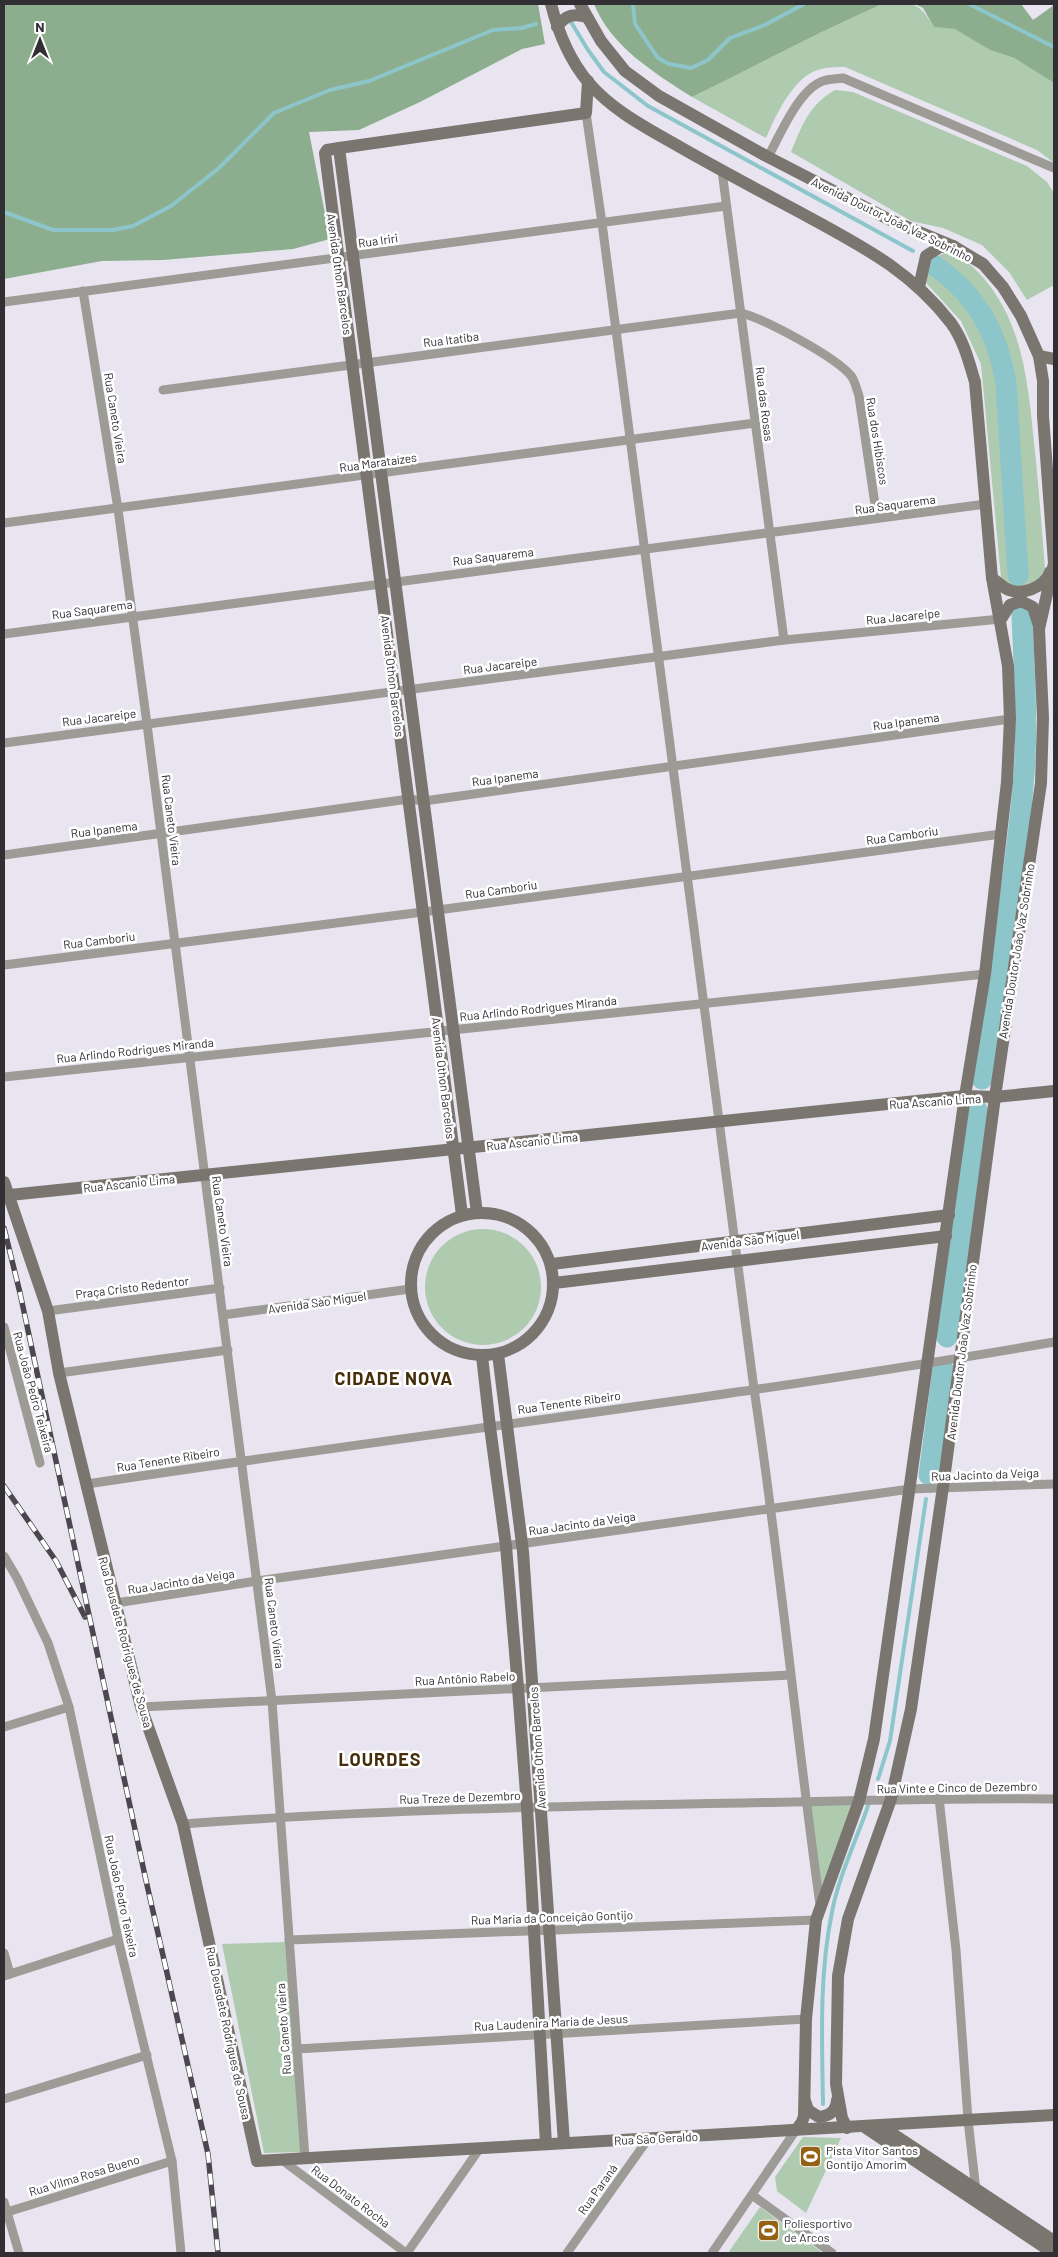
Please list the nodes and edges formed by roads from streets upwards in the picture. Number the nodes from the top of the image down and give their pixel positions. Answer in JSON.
{"nodes":[{"id":1,"x":551,"y":4,"type":"edge"},
{"id":2,"x":580,"y":4,"type":"edge"},
{"id":3,"x":588,"y":17,"type":"junction"},
{"id":4,"x":557,"y":27,"type":"junction"},
{"id":5,"x":588,"y":82,"type":"junction"},
{"id":6,"x":586,"y":113,"type":"junction"},
{"id":7,"x":339,"y":148,"type":"junction"},
{"id":8,"x":768,"y":157,"type":"junction"},
{"id":9,"x":1054,"y":168,"type":"edge"},
{"id":10,"x":722,"y":171,"type":"junction"},
{"id":11,"x":726,"y":206,"type":"junction"},
{"id":12,"x":602,"y":223,"type":"junction"},
{"id":13,"x":953,"y":246,"type":"junction"},
{"id":14,"x":353,"y":256,"type":"junction"},
{"id":15,"x":337,"y":258,"type":"junction"},
{"id":16,"x":919,"y":287,"type":"junction"},
{"id":17,"x":84,"y":291,"type":"junction"},
{"id":18,"x":4,"y":302,"type":"edge"},
{"id":19,"x":741,"y":312,"type":"junction"},
{"id":20,"x":616,"y":331,"type":"junction"},
{"id":21,"x":1039,"y":356,"type":"junction"},
{"id":22,"x":1054,"y":359,"type":"edge"},
{"id":23,"x":367,"y":362,"type":"junction"},
{"id":24,"x":353,"y":363,"type":"junction"},
{"id":25,"x":164,"y":390,"type":"dead end"},
{"id":26,"x":1054,"y":408,"type":"edge"},
{"id":27,"x":1043,"y":416,"type":"junction"},
{"id":28,"x":755,"y":423,"type":"junction"},
{"id":29,"x":630,"y":440,"type":"junction"},
{"id":30,"x":381,"y":474,"type":"junction"},
{"id":31,"x":367,"y":476,"type":"junction"},
{"id":32,"x":986,"y":504,"type":"junction"},
{"id":33,"x":118,"y":509,"type":"junction"},
{"id":34,"x":877,"y":518,"type":"junction"},
{"id":35,"x":4,"y":523,"type":"edge"},
{"id":36,"x":769,"y":533,"type":"junction"},
{"id":37,"x":645,"y":549,"type":"junction"},
{"id":38,"x":1054,"y":563,"type":"edge"},
{"id":39,"x":992,"y":578,"type":"junction"},
{"id":40,"x":395,"y":582,"type":"junction"},
{"id":41,"x":381,"y":584,"type":"junction"},
{"id":42,"x":132,"y":617,"type":"junction"},
{"id":43,"x":1001,"y":619,"type":"junction"},
{"id":44,"x":1039,"y":629,"type":"junction"},
{"id":45,"x":4,"y":634,"type":"edge"},
{"id":46,"x":784,"y":640,"type":"junction"},
{"id":47,"x":659,"y":656,"type":"junction"},
{"id":48,"x":410,"y":689,"type":"junction"},
{"id":49,"x":395,"y":691,"type":"junction"},
{"id":50,"x":1010,"y":720,"type":"junction"},
{"id":51,"x":147,"y":724,"type":"junction"},
{"id":52,"x":4,"y":743,"type":"edge"},
{"id":53,"x":673,"y":766,"type":"junction"},
{"id":54,"x":409,"y":799,"type":"junction"},
{"id":55,"x":424,"y":800,"type":"junction"},
{"id":56,"x":162,"y":834,"type":"junction"},
{"id":57,"x":1001,"y":834,"type":"junction"},
{"id":58,"x":4,"y":854,"type":"edge"},
{"id":59,"x":687,"y":876,"type":"junction"},
{"id":60,"x":438,"y":910,"type":"junction"},
{"id":61,"x":423,"y":912,"type":"junction"},
{"id":62,"x":175,"y":943,"type":"junction"},
{"id":63,"x":4,"y":965,"type":"edge"},
{"id":64,"x":985,"y":974,"type":"junction"},
{"id":65,"x":704,"y":1004,"type":"junction"},
{"id":66,"x":454,"y":1030,"type":"junction"},
{"id":67,"x":438,"y":1031,"type":"junction"},
{"id":68,"x":189,"y":1057,"type":"junction"},
{"id":69,"x":4,"y":1077,"type":"edge"},
{"id":70,"x":1054,"y":1091,"type":"edge"},
{"id":71,"x":965,"y":1096,"type":"junction"},
{"id":72,"x":995,"y":1097,"type":"junction"},
{"id":73,"x":719,"y":1122,"type":"junction"},
{"id":74,"x":469,"y":1147,"type":"junction"},
{"id":75,"x":453,"y":1149,"type":"junction"},
{"id":76,"x":205,"y":1175,"type":"junction"},
{"id":77,"x":4,"y":1182,"type":"edge"},
{"id":78,"x":10,"y":1195,"type":"junction"},
{"id":79,"x":478,"y":1212,"type":"junction"},
{"id":80,"x":462,"y":1215,"type":"junction"},
{"id":81,"x":949,"y":1215,"type":"junction"},
{"id":82,"x":946,"y":1236,"type":"junction"},
{"id":83,"x":734,"y":1242,"type":"junction"},
{"id":84,"x":737,"y":1261,"type":"junction"},
{"id":85,"x":552,"y":1264,"type":"junction"},
{"id":86,"x":554,"y":1283,"type":"junction"},
{"id":87,"x":220,"y":1288,"type":"junction"},
{"id":88,"x":410,"y":1289,"type":"junction"},
{"id":89,"x":48,"y":1311,"type":"junction"},
{"id":90,"x":223,"y":1315,"type":"junction"},
{"id":91,"x":4,"y":1327,"type":"edge"},
{"id":92,"x":1054,"y":1342,"type":"edge"},
{"id":93,"x":228,"y":1350,"type":"junction"},
{"id":94,"x":498,"y":1354,"type":"junction"},
{"id":95,"x":482,"y":1356,"type":"junction"},
{"id":96,"x":959,"y":1358,"type":"junction"},
{"id":97,"x":928,"y":1362,"type":"junction"},
{"id":98,"x":59,"y":1373,"type":"junction"},
{"id":99,"x":754,"y":1389,"type":"junction"},
{"id":100,"x":506,"y":1424,"type":"junction"},
{"id":101,"x":490,"y":1427,"type":"junction"},
{"id":102,"x":242,"y":1460,"type":"junction"},
{"id":103,"x":40,"y":1463,"type":"dead end"},
{"id":104,"x":87,"y":1484,"type":"junction"},
{"id":105,"x":1054,"y":1484,"type":"edge"},
{"id":106,"x":944,"y":1487,"type":"junction"},
{"id":107,"x":910,"y":1489,"type":"junction"},
{"id":108,"x":772,"y":1508,"type":"junction"},
{"id":109,"x":522,"y":1544,"type":"junction"},
{"id":110,"x":506,"y":1546,"type":"junction"},
{"id":111,"x":4,"y":1556,"type":"edge"},
{"id":112,"x":257,"y":1581,"type":"junction"},
{"id":113,"x":116,"y":1603,"type":"junction"},
{"id":114,"x":790,"y":1675,"type":"junction"},
{"id":115,"x":518,"y":1688,"type":"junction"},
{"id":116,"x":533,"y":1688,"type":"junction"},
{"id":117,"x":272,"y":1701,"type":"junction"},
{"id":118,"x":69,"y":1707,"type":"junction"},
{"id":119,"x":141,"y":1707,"type":"junction"},
{"id":120,"x":4,"y":1727,"type":"edge"},
{"id":121,"x":939,"y":1798,"type":"junction"},
{"id":122,"x":891,"y":1799,"type":"junction"},
{"id":123,"x":1054,"y":1799,"type":"edge"},
{"id":124,"x":859,"y":1801,"type":"junction"},
{"id":125,"x":806,"y":1802,"type":"junction"},
{"id":126,"x":542,"y":1806,"type":"junction"},
{"id":127,"x":528,"y":1807,"type":"junction"},
{"id":128,"x":282,"y":1816,"type":"junction"},
{"id":129,"x":183,"y":1824,"type":"junction"},
{"id":130,"x":818,"y":1915,"type":"junction"},
{"id":131,"x":548,"y":1930,"type":"junction"},
{"id":132,"x":533,"y":1931,"type":"junction"},
{"id":133,"x":118,"y":1939,"type":"junction"},
{"id":134,"x":289,"y":1940,"type":"junction"},
{"id":135,"x":4,"y":1953,"type":"edge"},
{"id":136,"x":7,"y":1975,"type":"edge"},
{"id":137,"x":806,"y":2019,"type":"junction"},
{"id":138,"x":556,"y":2034,"type":"junction"},
{"id":139,"x":540,"y":2035,"type":"junction"},
{"id":140,"x":297,"y":2049,"type":"junction"},
{"id":141,"x":147,"y":2055,"type":"junction"},
{"id":142,"x":804,"y":2094,"type":"junction"},
{"id":143,"x":836,"y":2095,"type":"junction"},
{"id":144,"x":4,"y":2099,"type":"edge"},
{"id":145,"x":1054,"y":2115,"type":"edge"},
{"id":146,"x":968,"y":2120,"type":"junction"},
{"id":147,"x":863,"y":2126,"type":"junction"},
{"id":148,"x":881,"y":2126,"type":"junction"},
{"id":149,"x":847,"y":2128,"type":"junction"},
{"id":150,"x":796,"y":2130,"type":"junction"},
{"id":151,"x":648,"y":2139,"type":"junction"},
{"id":152,"x":564,"y":2143,"type":"junction"},
{"id":153,"x":546,"y":2144,"type":"junction"},
{"id":154,"x":480,"y":2148,"type":"junction"},
{"id":155,"x":305,"y":2158,"type":"junction"},
{"id":156,"x":172,"y":2160,"type":"junction"},
{"id":157,"x":282,"y":2160,"type":"junction"},
{"id":158,"x":257,"y":2161,"type":"joint"},
{"id":159,"x":976,"y":2189,"type":"junction"},
{"id":160,"x":752,"y":2195,"type":"junction"},
{"id":161,"x":4,"y":2202,"type":"edge"},
{"id":162,"x":977,"y":2202,"type":"junction"},
{"id":163,"x":5,"y":2212,"type":"edge"},
{"id":164,"x":1047,"y":2248,"type":"edge"},
{"id":165,"x":20,"y":2253,"type":"edge"},
{"id":166,"x":182,"y":2253,"type":"edge"},
{"id":167,"x":406,"y":2253,"type":"edge"},
{"id":168,"x":567,"y":2253,"type":"edge"},
{"id":169,"x":712,"y":2253,"type":"edge"},
{"id":170,"x":832,"y":2253,"type":"edge"}],
"edges":[{"from":1,"to":4,"type":"street"},
{"from":2,"to":3,"type":"street","name":"Avenida Doutor João Vaz Sobrinho"},
{"from":3,"to":4,"type":"street"},
{"from":3,"to":8,"type":"street","name":"Avenida Doutor João Vaz Sobrinho"},
{"from":4,"to":5,"type":"street"},
{"from":5,"to":6,"type":"street"},
{"from":5,"to":10,"type":"street"},
{"from":6,"to":7,"type":"street"},
{"from":6,"to":12,"type":"street"},
{"from":7,"to":14,"type":"street","name":"Avenida Othon Barcelos"},
{"from":7,"to":15,"type":"street","name":"Avenida Othon Barcelos"},
{"from":8,"to":9,"type":"street"},
{"from":8,"to":13,"type":"street","name":"Avenida Doutor João Vaz Sobrinho"},
{"from":10,"to":11,"type":"street","name":"Rua das Rosas"},
{"from":10,"to":16,"type":"street"},
{"from":11,"to":12,"type":"street","name":"Rua Iriri"},
{"from":11,"to":19,"type":"street","name":"Rua das Rosas"},
{"from":12,"to":14,"type":"street","name":"Rua Iriri"},
{"from":12,"to":20,"type":"street"},
{"from":13,"to":16,"type":"street"},
{"from":13,"to":21,"type":"street","name":"Avenida Doutor João Vaz Sobrinho"},
{"from":14,"to":15,"type":"street","name":"Rua Iriri"},
{"from":14,"to":23,"type":"street","name":"Avenida Othon Barcelos"},
{"from":15,"to":17,"type":"street","name":"Rua Iriri"},
{"from":15,"to":24,"type":"street","name":"Avenida Othon Barcelos"},
{"from":16,"to":32,"type":"street"},
{"from":17,"to":18,"type":"street","name":"Rua Iriri"},
{"from":17,"to":33,"type":"street","name":"Rua Caneto Vieira"},
{"from":19,"to":20,"type":"street","name":"Rua Itatiba"},
{"from":19,"to":28,"type":"street","name":"Rua das Rosas"},
{"from":19,"to":34,"type":"street","name":"Rua dos Hibiscos"},
{"from":20,"to":23,"type":"street","name":"Rua Itatiba"},
{"from":20,"to":29,"type":"street"},
{"from":21,"to":22,"type":"street"},
{"from":21,"to":27,"type":"street","name":"Avenida Doutor João Vaz Sobrinho"},
{"from":23,"to":24,"type":"street","name":"Rua Itatiba"},
{"from":23,"to":30,"type":"street","name":"Avenida Othon Barcelos"},
{"from":24,"to":25,"type":"street","name":"Rua Itatiba"},
{"from":24,"to":31,"type":"street","name":"Avenida Othon Barcelos"},
{"from":26,"to":27,"type":"street"},
{"from":27,"to":38,"type":"street","name":"Avenida Doutor João Vaz Sobrinho"},
{"from":28,"to":29,"type":"street","name":"Rua Marataízes"},
{"from":28,"to":36,"type":"street","name":"Rua das Rosas"},
{"from":29,"to":30,"type":"street","name":"Rua Marataízes"},
{"from":29,"to":37,"type":"street"},
{"from":30,"to":31,"type":"street","name":"Rua Marataízes"},
{"from":30,"to":40,"type":"street","name":"Avenida Othon Barcelos"},
{"from":31,"to":33,"type":"street","name":"Rua Marataízes"},
{"from":31,"to":41,"type":"street","name":"Avenida Othon Barcelos"},
{"from":32,"to":34,"type":"street","name":"Rua Saquarema"},
{"from":32,"to":39,"type":"street"},
{"from":33,"to":35,"type":"street","name":"Rua Marataízes"},
{"from":33,"to":42,"type":"street","name":"Rua Caneto Vieira"},
{"from":34,"to":36,"type":"street","name":"Rua Saquarema"},
{"from":36,"to":37,"type":"street","name":"Rua Saquarema"},
{"from":36,"to":46,"type":"street","name":"Rua das Rosas"},
{"from":37,"to":40,"type":"street","name":"Rua Saquarema"},
{"from":37,"to":47,"type":"street"},
{"from":38,"to":39,"type":"street"},
{"from":38,"to":44,"type":"street","name":"Avenida Doutor João Vaz Sobrinho"},
{"from":39,"to":43,"type":"street"},
{"from":40,"to":41,"type":"street","name":"Rua Saquarema"},
{"from":40,"to":48,"type":"street","name":"Avenida Othon Barcelos"},
{"from":41,"to":42,"type":"street","name":"Rua Saquarema"},
{"from":41,"to":49,"type":"street","name":"Avenida Othon Barcelos"},
{"from":42,"to":45,"type":"street","name":"Rua Saquarema"},
{"from":42,"to":51,"type":"street","name":"Rua Caneto Vieira"},
{"from":43,"to":44,"type":"street"},
{"from":43,"to":46,"type":"street","name":"Rua Jacareipe"},
{"from":43,"to":50,"type":"street"},
{"from":44,"to":72,"type":"street","name":"Avenida Doutor João Vaz Sobrinho"},
{"from":46,"to":47,"type":"street","name":"Rua Jacareipe"},
{"from":47,"to":48,"type":"street","name":"Rua Jacareipe"},
{"from":47,"to":53,"type":"street"},
{"from":48,"to":49,"type":"street","name":"Rua Jacareipe"},
{"from":48,"to":55,"type":"street","name":"Avenida Othon Barcelos"},
{"from":49,"to":51,"type":"street","name":"Rua Jacareipe"},
{"from":49,"to":54,"type":"street","name":"Avenida Othon Barcelos"},
{"from":50,"to":53,"type":"street","name":"Rua Ipanema"},
{"from":50,"to":57,"type":"street"},
{"from":51,"to":52,"type":"street","name":"Rua Jacareipe"},
{"from":51,"to":56,"type":"street","name":"Rua Caneto Vieira"},
{"from":53,"to":55,"type":"street","name":"Rua Ipanema"},
{"from":53,"to":59,"type":"street"},
{"from":54,"to":55,"type":"street","name":"Rua Ipanema"},
{"from":54,"to":56,"type":"street","name":"Rua Ipanema"},
{"from":54,"to":61,"type":"street","name":"Avenida Othon Barcelos"},
{"from":55,"to":60,"type":"street","name":"Avenida Othon Barcelos"},
{"from":56,"to":58,"type":"street","name":"Rua Ipanema"},
{"from":56,"to":62,"type":"street","name":"Rua Caneto Vieira"},
{"from":57,"to":59,"type":"street","name":"Rua Camboriu"},
{"from":57,"to":64,"type":"street"},
{"from":59,"to":60,"type":"street","name":"Rua Camboriu"},
{"from":59,"to":65,"type":"street"},
{"from":60,"to":61,"type":"street","name":"Rua Camboriu"},
{"from":60,"to":66,"type":"street","name":"Avenida Othon Barcelos"},
{"from":61,"to":62,"type":"street","name":"Rua Camboriu"},
{"from":61,"to":67,"type":"street","name":"Avenida Othon Barcelos"},
{"from":62,"to":63,"type":"street","name":"Rua Camboriu"},
{"from":62,"to":68,"type":"street","name":"Rua Caneto Vieira"},
{"from":64,"to":65,"type":"street","name":"Rua Arlindo Rodrigues Miranda"},
{"from":64,"to":71,"type":"street"},
{"from":65,"to":66,"type":"street","name":"Rua Arlindo Rodrigues Miranda"},
{"from":65,"to":73,"type":"street"},
{"from":66,"to":67,"type":"street","name":"Rua Arlindo Rodrigues Miranda"},
{"from":66,"to":74,"type":"street","name":"Avenida Othon Barcelos"},
{"from":67,"to":68,"type":"street","name":"Rua Arlindo Rodrigues Miranda"},
{"from":67,"to":75,"type":"street","name":"Avenida Othon Barcelos"},
{"from":68,"to":69,"type":"street","name":"Rua Arlindo Rodrigues Miranda"},
{"from":68,"to":76,"type":"street","name":"Rua Caneto Vieira"},
{"from":70,"to":72,"type":"street","name":"Rua Ascanio Lima"},
{"from":71,"to":72,"type":"street","name":"Rua Ascanio Lima"},
{"from":71,"to":73,"type":"street","name":"Rua Ascanio Lima"},
{"from":71,"to":81,"type":"street"},
{"from":72,"to":96,"type":"street","name":"Avenida Doutor João Vaz Sobrinho"},
{"from":73,"to":74,"type":"street","name":"Rua Ascanio Lima"},
{"from":73,"to":83,"type":"street"},
{"from":74,"to":75,"type":"street","name":"Rua Ascanio Lima"},
{"from":74,"to":79,"type":"street","name":"Avenida Othon Barcelos"},
{"from":75,"to":76,"type":"street","name":"Rua Ascanio Lima"},
{"from":75,"to":80,"type":"street","name":"Avenida Othon Barcelos"},
{"from":76,"to":78,"type":"street","name":"Rua Ascanio Lima"},
{"from":76,"to":87,"type":"street","name":"Rua Caneto Vieira"},
{"from":77,"to":78,"type":"street","name":"Rua Deusdete Rodrigues de Sousa"},
{"from":78,"to":89,"type":"street","name":"Rua Deusdete Rodrigues de Sousa"},
{"from":79,"to":80,"type":"street"},
{"from":79,"to":85,"type":"street"},
{"from":80,"to":88,"type":"street"},
{"from":81,"to":82,"type":"street"},
{"from":81,"to":83,"type":"street","name":"Avenida São Miguel"},
{"from":82,"to":84,"type":"street","name":"Avenida São Miguel"},
{"from":82,"to":97,"type":"street"},
{"from":83,"to":84,"type":"street"},
{"from":83,"to":85,"type":"street","name":"Avenida São Miguel"},
{"from":84,"to":86,"type":"street","name":"Avenida São Miguel"},
{"from":84,"to":99,"type":"street"},
{"from":85,"to":86,"type":"street"},
{"from":86,"to":94,"type":"street"},
{"from":87,"to":89,"type":"street","name":"Praça Cristo Redentor"},
{"from":87,"to":90,"type":"street","name":"Rua Caneto Vieira"},
{"from":88,"to":90,"type":"street","name":"Avenida Sào Miguel"},
{"from":88,"to":95,"type":"street"},
{"from":89,"to":98,"type":"street","name":"Rua Deusdete Rodrigues de Sousa"},
{"from":90,"to":93,"type":"street","name":"Rua Caneto Vieira"},
{"from":91,"to":103,"type":"street","name":"Rua João Pedro Teixeira"},
{"from":92,"to":96,"type":"street","name":"Rua Tenente Ribeiro"},
{"from":93,"to":98,"type":"street"},
{"from":93,"to":102,"type":"street","name":"Rua Caneto Vieira"},
{"from":94,"to":95,"type":"street"},
{"from":94,"to":100,"type":"street","name":"Avenida Othon Barcelos"},
{"from":95,"to":101,"type":"street","name":"Avenida Othon Barcelos"},
{"from":96,"to":97,"type":"street","name":"Rua Tenente Ribeiro"},
{"from":96,"to":106,"type":"street","name":"Avenida Doutor João Vaz Sobrinho"},
{"from":97,"to":99,"type":"street","name":"Rua Tenente Ribeiro"},
{"from":97,"to":107,"type":"street"},
{"from":98,"to":104,"type":"street","name":"Rua Deusdete Rodrigues de Sousa"},
{"from":99,"to":100,"type":"street","name":"Rua Tenente Ribeiro"},
{"from":99,"to":108,"type":"street"},
{"from":100,"to":101,"type":"street","name":"Rua Tenente Ribeiro"},
{"from":100,"to":109,"type":"street","name":"Avenida Othon Barcelos"},
{"from":101,"to":102,"type":"street","name":"Rua Tenente Ribeiro"},
{"from":101,"to":110,"type":"street","name":"Avenida Othon Barcelos"},
{"from":102,"to":104,"type":"street","name":"Rua Tenente Ribeiro"},
{"from":102,"to":112,"type":"street","name":"Rua Caneto Vieira"},
{"from":104,"to":113,"type":"street","name":"Rua Deusdete Rodrigues de Sousa"},
{"from":105,"to":106,"type":"street","name":"Rua Jacinto da Veiga"},
{"from":106,"to":107,"type":"street","name":"Rua Jacinto da Veiga"},
{"from":106,"to":122,"type":"street","name":"Avenida Doutor João Vaz Sobrinho"},
{"from":107,"to":108,"type":"street","name":"Rua Jacinto da Veiga"},
{"from":107,"to":124,"type":"street"},
{"from":108,"to":109,"type":"street","name":"Rua Jacinto da Veiga"},
{"from":108,"to":114,"type":"street"},
{"from":109,"to":110,"type":"street","name":"Rua Jacinto da Veiga"},
{"from":109,"to":116,"type":"street","name":"Avenida Othon Barcelos"},
{"from":110,"to":112,"type":"street","name":"Rua Jacinto da Veiga"},
{"from":110,"to":115,"type":"street","name":"Avenida Othon Barcelos"},
{"from":111,"to":118,"type":"street","name":"Rua João Pedro Teixeira"},
{"from":112,"to":113,"type":"street","name":"Rua Jacinto da Veiga"},
{"from":112,"to":117,"type":"street","name":"Rua Caneto Vieira"},
{"from":113,"to":119,"type":"street","name":"Rua Deusdete Rodrigues de Sousa"},
{"from":114,"to":116,"type":"street","name":"Rua Antônio Rabelo"},
{"from":114,"to":125,"type":"street"},
{"from":115,"to":116,"type":"street","name":"Rua Antônio Rabelo"},
{"from":115,"to":117,"type":"street","name":"Rua Antônio Rabelo"},
{"from":115,"to":127,"type":"street","name":"Avenida Othon Barcelos"},
{"from":116,"to":126,"type":"street","name":"Avenida Othon Barcelos"},
{"from":117,"to":119,"type":"street","name":"Rua Antônio Rabelo"},
{"from":117,"to":128,"type":"street","name":"Rua Caneto Vieira"},
{"from":118,"to":120,"type":"street"},
{"from":118,"to":133,"type":"street","name":"Rua João Pedro Teixeira"},
{"from":119,"to":129,"type":"street","name":"Rua Deusdete Rodrigues de Sousa"},
{"from":121,"to":122,"type":"street","name":"Rua Vinte e Cinco de Dezembro"},
{"from":121,"to":123,"type":"street","name":"Rua Vinte e Cinco de Dezembro"},
{"from":121,"to":146,"type":"street"},
{"from":122,"to":124,"type":"street","name":"Rua Vinte e Cinco de Dezembro"},
{"from":122,"to":143,"type":"street","name":"Avenida Doutor João Vaz Sobrinho"},
{"from":124,"to":125,"type":"street","name":"Rua Treze de Dezembro"},
{"from":124,"to":130,"type":"street"},
{"from":125,"to":126,"type":"street","name":"Rua Treze de Dezembro"},
{"from":125,"to":130,"type":"street"},
{"from":126,"to":127,"type":"street","name":"Rua Treze de Dezembro"},
{"from":126,"to":131,"type":"street","name":"Avenida Othon Barcelos"},
{"from":127,"to":128,"type":"street","name":"Rua Treze de Dezembro"},
{"from":127,"to":132,"type":"street","name":"Avenida Othon Barcelos"},
{"from":128,"to":129,"type":"street","name":"Rua Treze de Dezembro"},
{"from":128,"to":134,"type":"street","name":"Rua Caneto Vieira"},
{"from":129,"to":158,"type":"street","name":"Rua Deusdete Rodrigues de Sousa"},
{"from":130,"to":131,"type":"street","name":"Rua Maria da Conceição Gontijo"},
{"from":130,"to":137,"type":"street"},
{"from":131,"to":132,"type":"street","name":"Rua Maria da Conceição Gontijo"},
{"from":131,"to":138,"type":"street","name":"Avenida Othon Barcelos"},
{"from":132,"to":134,"type":"street","name":"Rua Maria da Conceição Gontijo"},
{"from":132,"to":139,"type":"street","name":"Avenida Othon Barcelos"},
{"from":133,"to":136,"type":"street"},
{"from":133,"to":141,"type":"street","name":"Rua João Pedro Teixeira"},
{"from":134,"to":140,"type":"street","name":"Rua Caneto Vieira"},
{"from":135,"to":136,"type":"street"},
{"from":137,"to":138,"type":"street","name":"Rua Laudenira Maria de Jesus"},
{"from":137,"to":142,"type":"street"},
{"from":138,"to":139,"type":"street","name":"Rua Laudenira Maria de Jesus"},
{"from":138,"to":152,"type":"street","name":"Avenida Othon Barcelos"},
{"from":139,"to":140,"type":"street","name":"Rua Laudenira Maria de Jesus"},
{"from":139,"to":153,"type":"street","name":"Avenida Othon Barcelos"},
{"from":140,"to":155,"type":"street","name":"Rua Caneto Vieira"},
{"from":141,"to":144,"type":"street"},
{"from":141,"to":156,"type":"street","name":"Rua João Pedro Teixeira"},
{"from":142,"to":143,"type":"street"},
{"from":142,"to":150,"type":"street"},
{"from":143,"to":149,"type":"street","name":"Avenida Doutor João Vaz Sobrinho"},
{"from":145,"to":146,"type":"street","name":"Rua São Geraldo"},
{"from":146,"to":148,"type":"street","name":"Rua São Geraldo"},
{"from":146,"to":159,"type":"street"},
{"from":147,"to":148,"type":"street","name":"Rua São Geraldo"},
{"from":147,"to":149,"type":"street","name":"Rua São Geraldo"},
{"from":147,"to":162,"type":"street"},
{"from":148,"to":159,"type":"street"},
{"from":149,"to":150,"type":"street","name":"Rua São Geraldo"},
{"from":150,"to":151,"type":"street","name":"Rua São Geraldo"},
{"from":150,"to":160,"type":"street"},
{"from":151,"to":152,"type":"street","name":"Rua São Geraldo"},
{"from":151,"to":168,"type":"street","name":"Rua Paraná"},
{"from":152,"to":153,"type":"street","name":"Rua São Geraldo"},
{"from":153,"to":154,"type":"street","name":"Rua São Geraldo"},
{"from":154,"to":155,"type":"street","name":"Rua São Geraldo"},
{"from":154,"to":167,"type":"street"},
{"from":155,"to":157,"type":"street","name":"Rua São Geraldo"},
{"from":156,"to":163,"type":"street","name":"Rua Vilma Rosa Bueno"},
{"from":156,"to":166,"type":"street","name":"Rua João Pedro Teixeira"},
{"from":157,"to":158,"type":"street","name":"Rua São Geraldo"},
{"from":157,"to":167,"type":"street","name":"Rua Donato Rocha"},
{"from":159,"to":162,"type":"street"},
{"from":159,"to":164,"type":"street"},
{"from":160,"to":169,"type":"street"},
{"from":160,"to":170,"type":"street"},
{"from":161,"to":163,"type":"street"},
{"from":162,"to":164,"type":"street"},
{"from":163,"to":165,"type":"street"}]}
